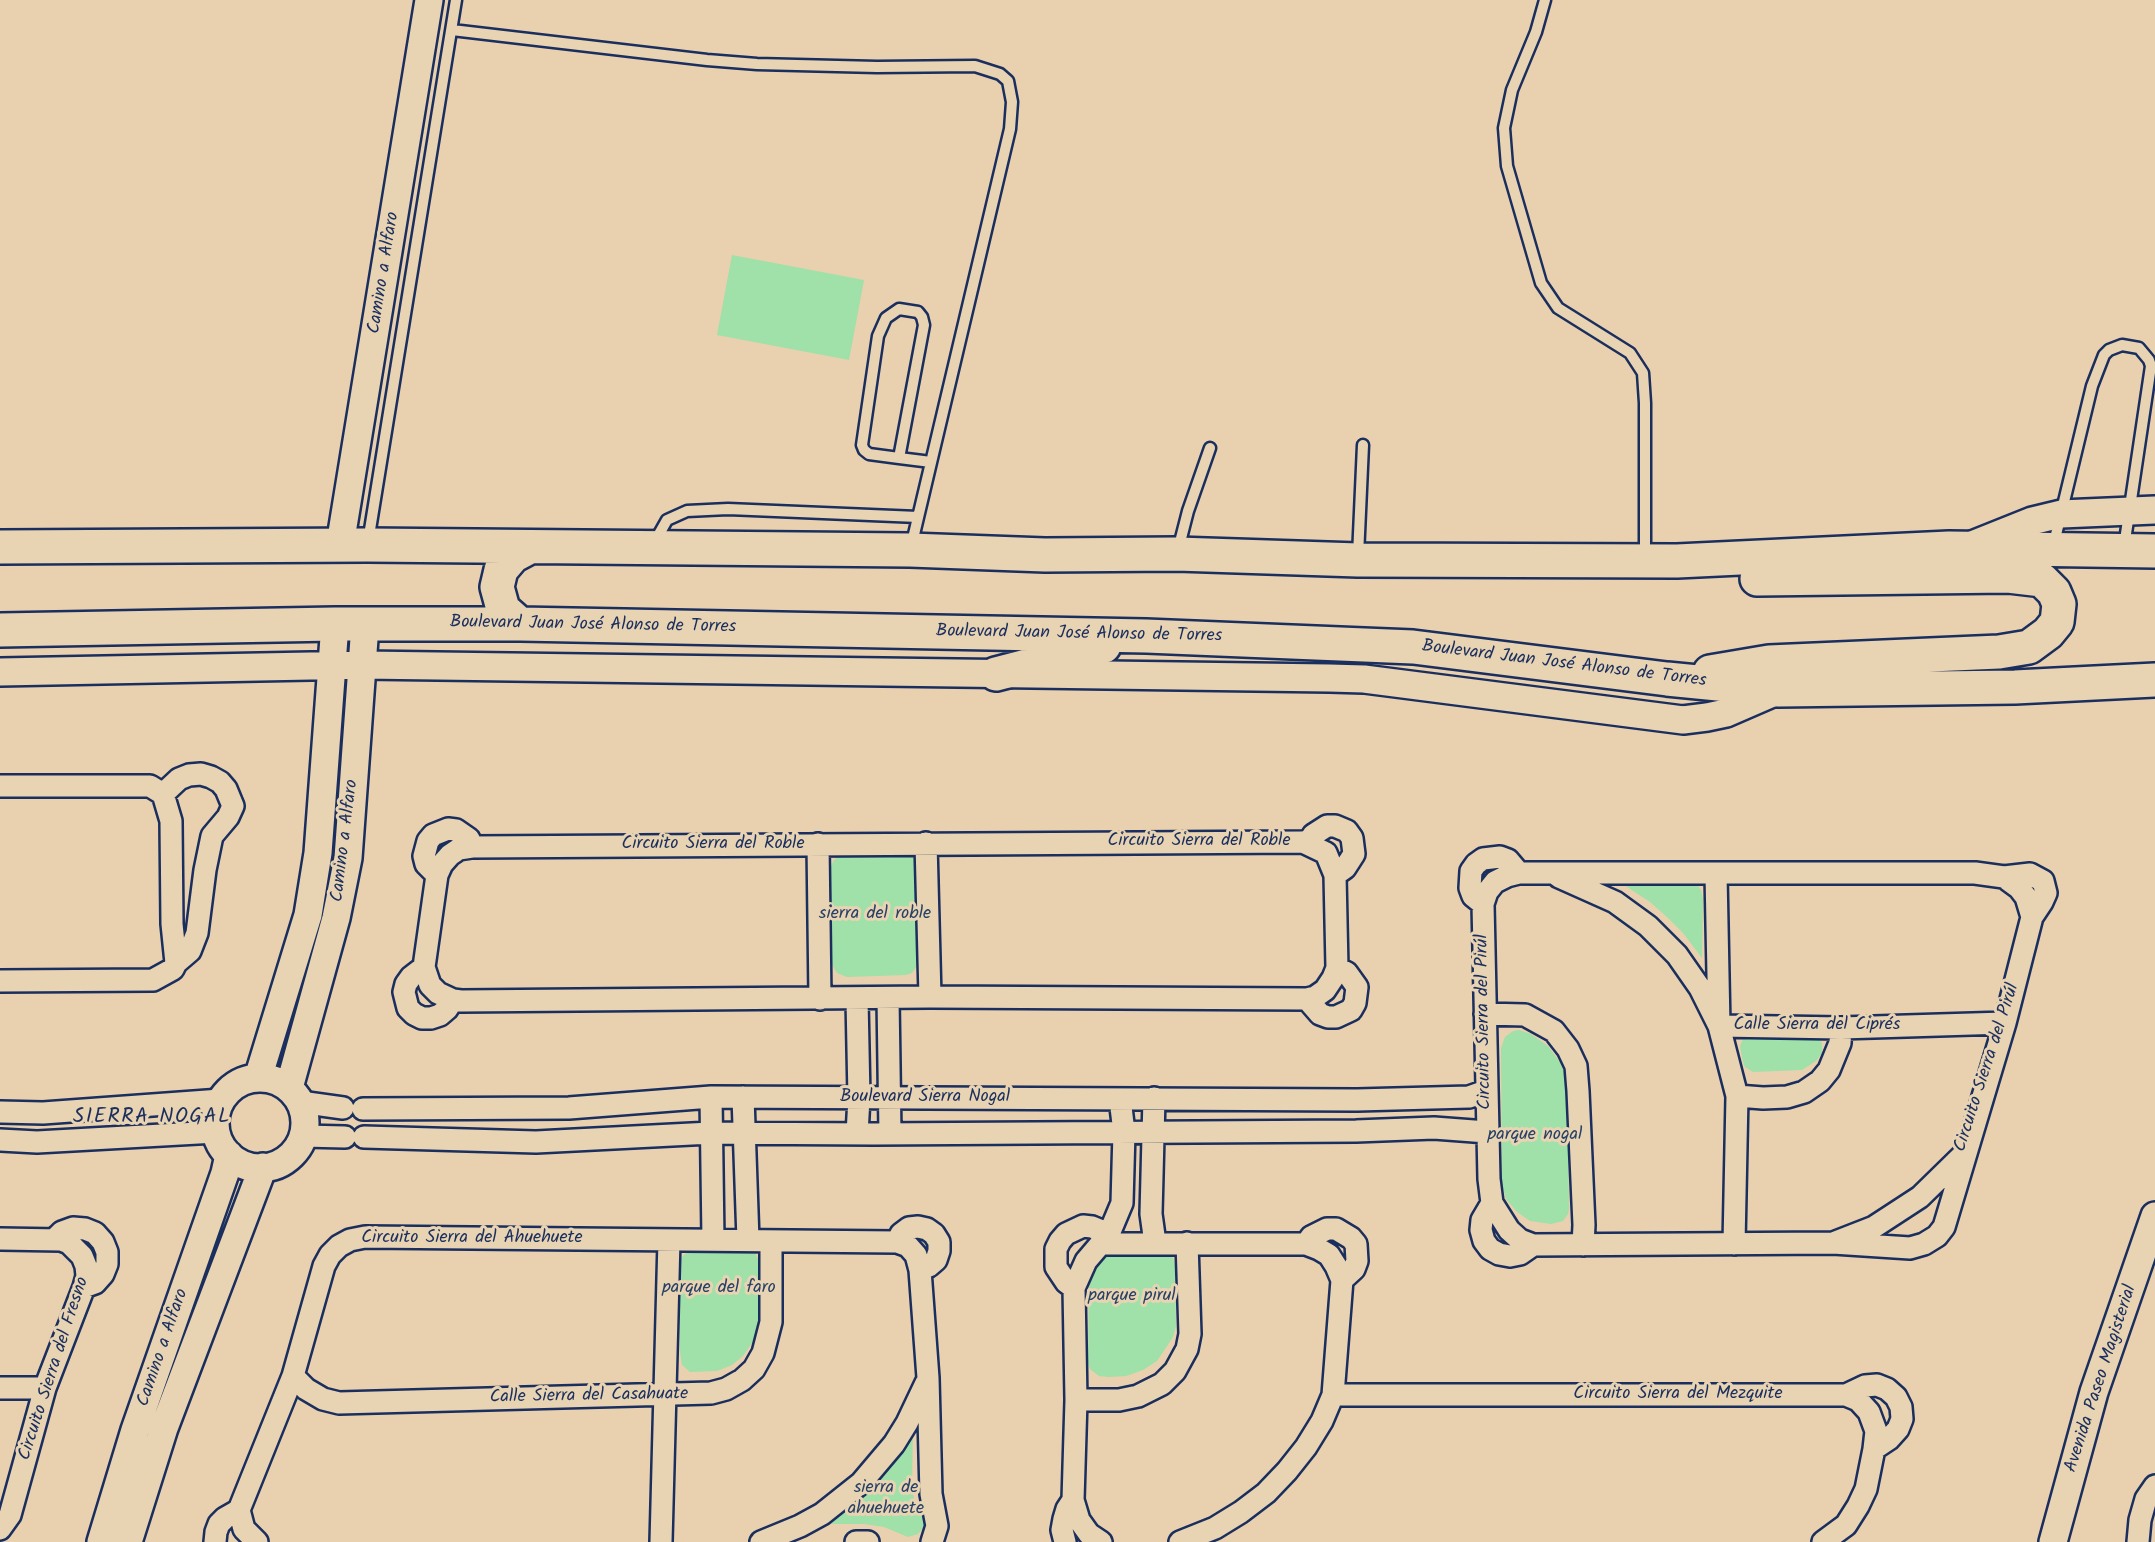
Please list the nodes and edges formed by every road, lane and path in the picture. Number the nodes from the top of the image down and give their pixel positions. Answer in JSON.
{"nodes":[{"id":1,"x":429,"y":0,"type":"edge"},
{"id":2,"x":456,"y":0,"type":"edge"},
{"id":3,"x":1545,"y":0,"type":"edge"},
{"id":4,"x":452,"y":30,"type":"junction"},
{"id":5,"x":1363,"y":445,"type":"dead end"},
{"id":6,"x":1209,"y":448,"type":"dead end"},
{"id":7,"x":899,"y":458,"type":"junction"},
{"id":8,"x":931,"y":462,"type":"junction"},
{"id":9,"x":2143,"y":511,"type":"edge"},
{"id":10,"x":2061,"y":514,"type":"junction"},
{"id":11,"x":918,"y":517,"type":"junction"},
{"id":12,"x":354,"y":545,"type":"junction"},
{"id":13,"x":0,"y":547,"type":"edge"},
{"id":14,"x":1966,"y":547,"type":"junction"},
{"id":15,"x":528,"y":548,"type":"junction"},
{"id":16,"x":651,"y":549,"type":"junction"},
{"id":17,"x":910,"y":550,"type":"junction"},
{"id":18,"x":2052,"y":550,"type":"junction"},
{"id":19,"x":2140,"y":550,"type":"edge"},
{"id":20,"x":1177,"y":554,"type":"junction"},
{"id":21,"x":1358,"y":560,"type":"junction"},
{"id":22,"x":1645,"y":561,"type":"junction"},
{"id":23,"x":1677,"y":561,"type":"junction"},
{"id":24,"x":520,"y":624,"type":"junction"},
{"id":25,"x":350,"y":625,"type":"junction"},
{"id":26,"x":0,"y":630,"type":"edge"},
{"id":27,"x":1146,"y":636,"type":"junction"},
{"id":28,"x":331,"y":665,"type":"junction"},
{"id":29,"x":363,"y":665,"type":"junction"},
{"id":30,"x":0,"y":672,"type":"edge"},
{"id":31,"x":996,"y":674,"type":"junction"},
{"id":32,"x":1667,"y":679,"type":"junction"},
{"id":33,"x":2155,"y":680,"type":"edge"},
{"id":34,"x":1779,"y":690,"type":"junction"},
{"id":35,"x":0,"y":786,"type":"edge"},
{"id":36,"x":163,"y":794,"type":"junction"},
{"id":37,"x":926,"y":843,"type":"junction"},
{"id":38,"x":1309,"y":843,"type":"junction"},
{"id":39,"x":818,"y":844,"type":"junction"},
{"id":40,"x":1551,"y":874,"type":"junction"},
{"id":41,"x":1716,"y":874,"type":"junction"},
{"id":42,"x":1335,"y":875,"type":"junction"},
{"id":43,"x":176,"y":963,"type":"junction"},
{"id":44,"x":424,"y":967,"type":"junction"},
{"id":45,"x":1337,"y":968,"type":"junction"},
{"id":46,"x":0,"y":981,"type":"edge"},
{"id":47,"x":930,"y":997,"type":"junction"},
{"id":48,"x":888,"y":998,"type":"junction"},
{"id":49,"x":820,"y":999,"type":"junction"},
{"id":50,"x":857,"y":999,"type":"junction"},
{"id":51,"x":1307,"y":999,"type":"junction"},
{"id":52,"x":453,"y":1000,"type":"junction"},
{"id":53,"x":1485,"y":1014,"type":"junction"},
{"id":54,"x":2005,"y":1023,"type":"junction"},
{"id":55,"x":1719,"y":1026,"type":"junction"},
{"id":56,"x":1841,"y":1028,"type":"junction"},
{"id":57,"x":258,"y":1078,"type":"junction"},
{"id":58,"x":1486,"y":1091,"type":"junction"},
{"id":59,"x":295,"y":1095,"type":"junction"},
{"id":60,"x":1737,"y":1096,"type":"junction"},
{"id":61,"x":711,"y":1097,"type":"junction"},
{"id":62,"x":742,"y":1097,"type":"junction"},
{"id":63,"x":859,"y":1098,"type":"junction"},
{"id":64,"x":890,"y":1098,"type":"junction"},
{"id":65,"x":1154,"y":1098,"type":"junction"},
{"id":66,"x":1120,"y":1099,"type":"junction"},
{"id":67,"x":221,"y":1100,"type":"junction"},
{"id":68,"x":0,"y":1112,"type":"edge"},
{"id":69,"x":711,"y":1132,"type":"junction"},
{"id":70,"x":744,"y":1132,"type":"junction"},
{"id":71,"x":1124,"y":1132,"type":"junction"},
{"id":72,"x":1153,"y":1132,"type":"junction"},
{"id":73,"x":1487,"y":1132,"type":"junction"},
{"id":74,"x":857,"y":1134,"type":"junction"},
{"id":75,"x":890,"y":1134,"type":"junction"},
{"id":76,"x":303,"y":1136,"type":"junction"},
{"id":77,"x":0,"y":1140,"type":"edge"},
{"id":78,"x":222,"y":1143,"type":"junction"},
{"id":79,"x":1965,"y":1153,"type":"junction"},
{"id":80,"x":262,"y":1167,"type":"junction"},
{"id":81,"x":2155,"y":1216,"type":"edge"},
{"id":82,"x":0,"y":1239,"type":"edge"},
{"id":83,"x":1105,"y":1239,"type":"junction"},
{"id":84,"x":669,"y":1240,"type":"junction"},
{"id":85,"x":713,"y":1240,"type":"junction"},
{"id":86,"x":748,"y":1240,"type":"junction"},
{"id":87,"x":771,"y":1241,"type":"junction"},
{"id":88,"x":1155,"y":1243,"type":"junction"},
{"id":89,"x":1187,"y":1243,"type":"junction"},
{"id":90,"x":1306,"y":1244,"type":"junction"},
{"id":91,"x":1734,"y":1244,"type":"junction"},
{"id":92,"x":1833,"y":1244,"type":"junction"},
{"id":93,"x":1583,"y":1245,"type":"junction"},
{"id":94,"x":1342,"y":1280,"type":"junction"},
{"id":95,"x":1074,"y":1288,"type":"junction"},
{"id":96,"x":293,"y":1376,"type":"junction"},
{"id":97,"x":928,"y":1378,"type":"junction"},
{"id":98,"x":45,"y":1388,"type":"junction"},
{"id":99,"x":0,"y":1389,"type":"edge"},
{"id":100,"x":665,"y":1394,"type":"junction"},
{"id":101,"x":1333,"y":1395,"type":"junction"},
{"id":102,"x":1846,"y":1395,"type":"junction"},
{"id":103,"x":1076,"y":1400,"type":"junction"},
{"id":104,"x":1875,"y":1449,"type":"junction"},
{"id":105,"x":2155,"y":1486,"type":"edge"},
{"id":106,"x":1073,"y":1500,"type":"junction"},
{"id":107,"x":238,"y":1510,"type":"junction"},
{"id":108,"x":0,"y":1529,"type":"edge"},
{"id":109,"x":101,"y":1542,"type":"edge"},
{"id":110,"x":128,"y":1542,"type":"edge"},
{"id":111,"x":215,"y":1542,"type":"edge"},
{"id":112,"x":257,"y":1542,"type":"edge"},
{"id":113,"x":661,"y":1542,"type":"edge"},
{"id":114,"x":761,"y":1542,"type":"edge"},
{"id":115,"x":856,"y":1542,"type":"edge"},
{"id":116,"x":868,"y":1542,"type":"edge"},
{"id":117,"x":932,"y":1542,"type":"edge"},
{"id":118,"x":1065,"y":1542,"type":"edge"},
{"id":119,"x":1101,"y":1542,"type":"edge"},
{"id":120,"x":1180,"y":1542,"type":"edge"},
{"id":121,"x":1823,"y":1542,"type":"edge"},
{"id":122,"x":2053,"y":1542,"type":"edge"},
{"id":123,"x":2138,"y":1542,"type":"edge"}],
"edges":[{"from":1,"to":12,"type":"street","name":"Camino a Alfaro"},
{"from":2,"to":4,"type":"lane"},
{"from":3,"to":22,"type":"lane"},
{"from":4,"to":8,"type":"lane"},
{"from":4,"to":12,"type":"lane"},
{"from":5,"to":21,"type":"lane"},
{"from":6,"to":20,"type":"lane"},
{"from":7,"to":7,"type":"lane"},
{"from":7,"to":8,"type":"lane"},
{"from":8,"to":11,"type":"lane"},
{"from":9,"to":10,"type":"street"},
{"from":9,"to":10,"type":"lane"},
{"from":9,"to":19,"type":"lane"},
{"from":10,"to":14,"type":"street"},
{"from":10,"to":18,"type":"lane"},
{"from":11,"to":16,"type":"lane"},
{"from":11,"to":17,"type":"lane"},
{"from":12,"to":13,"type":"main road"},
{"from":12,"to":15,"type":"main road"},
{"from":14,"to":18,"type":"main road"},
{"from":14,"to":23,"type":"main road"},
{"from":15,"to":16,"type":"main road"},
{"from":15,"to":24,"type":"main road"},
{"from":16,"to":17,"type":"main road"},
{"from":17,"to":20,"type":"main road"},
{"from":18,"to":19,"type":"main road"},
{"from":20,"to":21,"type":"main road"},
{"from":21,"to":22,"type":"main road"},
{"from":22,"to":23,"type":"main road"},
{"from":23,"to":32,"type":"main road"},
{"from":24,"to":25,"type":"main road","name":"Boulevard Juan José Alonso de Torres"},
{"from":24,"to":27,"type":"main road","name":"Boulevard Juan José Alonso de Torres"},
{"from":25,"to":26,"type":"main road","name":"Boulevard Juan José Alonso de Torres"},
{"from":25,"to":28,"type":"street","name":"Camino a Alfaro"},
{"from":25,"to":29,"type":"street","name":"Camino a Alfaro"},
{"from":27,"to":31,"type":"main road"},
{"from":27,"to":32,"type":"main road","name":"Boulevard Juan José Alonso de Torres"},
{"from":28,"to":29,"type":"street"},
{"from":28,"to":30,"type":"street"},
{"from":28,"to":57,"type":"street","name":"Camino a Alfaro"},
{"from":29,"to":31,"type":"street"},
{"from":29,"to":59,"type":"street","name":"Camino a Alfaro"},
{"from":31,"to":34,"type":"street"},
{"from":32,"to":34,"type":"main road","name":"Boulevard Juan José Alonso de Torres"},
{"from":33,"to":34,"type":"main road","name":"Boulevard Juan José Alonso de Torres"},
{"from":35,"to":36,"type":"street"},
{"from":36,"to":43,"type":"street"},
{"from":36,"to":43,"type":"street"},
{"from":37,"to":38,"type":"street","name":"Circuito Sierra del Roble"},
{"from":37,"to":39,"type":"street","name":"Circuito Sierra del Roble"},
{"from":37,"to":47,"type":"street"},
{"from":38,"to":42,"type":"street","name":"Circuito Sierra del Roble"},
{"from":38,"to":42,"type":"street"},
{"from":39,"to":44,"type":"street","name":"Circuito Sierra del Roble"},
{"from":39,"to":49,"type":"street"},
{"from":40,"to":41,"type":"street","name":"Circuito Sierra del Pirúl"},
{"from":40,"to":53,"type":"street","name":"Circuito Sierra del Pirúl"},
{"from":40,"to":55,"type":"street","name":"Calle Sierra del Ciprés"},
{"from":41,"to":54,"type":"street","name":"Circuito Sierra del Pirúl"},
{"from":41,"to":55,"type":"street"},
{"from":42,"to":45,"type":"street","name":"Circuito Sierra del Roble"},
{"from":43,"to":46,"type":"street"},
{"from":44,"to":52,"type":"street"},
{"from":44,"to":52,"type":"street"},
{"from":45,"to":51,"type":"street"},
{"from":45,"to":51,"type":"street"},
{"from":47,"to":48,"type":"street"},
{"from":47,"to":51,"type":"street"},
{"from":48,"to":50,"type":"street"},
{"from":48,"to":64,"type":"street"},
{"from":49,"to":50,"type":"street"},
{"from":49,"to":52,"type":"street"},
{"from":50,"to":63,"type":"street"},
{"from":53,"to":58,"type":"street","name":"Circuito Sierra del Pirúl"},
{"from":53,"to":93,"type":"street"},
{"from":54,"to":56,"type":"street","name":"Calle Sierra del Ciprés"},
{"from":54,"to":79,"type":"street","name":"Circuito Sierra del Pirúl"},
{"from":55,"to":56,"type":"street","name":"Calle Sierra del Ciprés"},
{"from":55,"to":60,"type":"street"},
{"from":56,"to":60,"type":"street"},
{"from":57,"to":59,"type":"street"},
{"from":57,"to":67,"type":"street"},
{"from":58,"to":65,"type":"street","name":"Boulevard Sierra Nogal"},
{"from":58,"to":73,"type":"street","name":"Circuito Sierra del Pirúl"},
{"from":59,"to":61,"type":"street","name":"Boulevard Sierra Nogal"},
{"from":59,"to":76,"type":"street"},
{"from":60,"to":91,"type":"street"},
{"from":61,"to":62,"type":"street","name":"Boulevard Sierra Nogal"},
{"from":61,"to":69,"type":"street"},
{"from":62,"to":63,"type":"street","name":"Boulevard Sierra Nogal"},
{"from":62,"to":70,"type":"street"},
{"from":63,"to":64,"type":"street","name":"Boulevard Sierra Nogal"},
{"from":63,"to":74,"type":"street"},
{"from":64,"to":66,"type":"street","name":"Boulevard Sierra Nogal"},
{"from":64,"to":75,"type":"street"},
{"from":65,"to":66,"type":"street","name":"Boulevard Sierra Nogal"},
{"from":65,"to":72,"type":"street"},
{"from":66,"to":71,"type":"street"},
{"from":67,"to":68,"type":"street"},
{"from":67,"to":78,"type":"street"},
{"from":69,"to":70,"type":"street","name":"Boulevard Sierra Nogal"},
{"from":69,"to":76,"type":"street","name":"Boulevard Sierra Nogal"},
{"from":69,"to":85,"type":"street"},
{"from":70,"to":74,"type":"street","name":"Boulevard Sierra Nogal"},
{"from":70,"to":86,"type":"street"},
{"from":71,"to":72,"type":"street","name":"Boulevard Sierra Nogal"},
{"from":71,"to":75,"type":"street","name":"Boulevard Sierra Nogal"},
{"from":71,"to":83,"type":"street"},
{"from":72,"to":73,"type":"street","name":"Boulevard Sierra Nogal"},
{"from":72,"to":88,"type":"street"},
{"from":73,"to":93,"type":"street","name":"Circuito Sierra del Pirúl"},
{"from":74,"to":75,"type":"street","name":"Boulevard Sierra Nogal"},
{"from":76,"to":80,"type":"street"},
{"from":77,"to":78,"type":"street"},
{"from":78,"to":80,"type":"street"},
{"from":78,"to":109,"type":"street","name":"Camino a Alfaro"},
{"from":79,"to":92,"type":"street","name":"Circuito Sierra del Pirúl"},
{"from":79,"to":92,"type":"street"},
{"from":80,"to":110,"type":"street","name":"Camino a Alfaro"},
{"from":81,"to":122,"type":"street","name":"Avenida Paseo Magisterial"},
{"from":82,"to":98,"type":"street","name":"Circuito Sierra del Fresno"},
{"from":83,"to":88,"type":"street"},
{"from":83,"to":95,"type":"street"},
{"from":83,"to":95,"type":"street"},
{"from":84,"to":85,"type":"street","name":"Circuito Sierra del Ahuehuete"},
{"from":84,"to":96,"type":"street","name":"Circuito Sierra del Ahuehuete"},
{"from":84,"to":100,"type":"street"},
{"from":85,"to":86,"type":"street","name":"Circuito Sierra del Ahuehuete"},
{"from":86,"to":87,"type":"street","name":"Circuito Sierra del Ahuehuete"},
{"from":87,"to":97,"type":"street","name":"Circuito Sierra del Ahuehuete"},
{"from":87,"to":100,"type":"street","name":"Calle Sierra del Casahuate"},
{"from":88,"to":89,"type":"street"},
{"from":89,"to":90,"type":"street"},
{"from":89,"to":103,"type":"street"},
{"from":90,"to":94,"type":"street"},
{"from":90,"to":94,"type":"street"},
{"from":91,"to":92,"type":"street","name":"Circuito Sierra del Pirúl"},
{"from":91,"to":93,"type":"street","name":"Circuito Sierra del Pirúl"},
{"from":94,"to":101,"type":"street"},
{"from":95,"to":103,"type":"street"},
{"from":96,"to":100,"type":"street","name":"Calle Sierra del Casahuate"},
{"from":96,"to":107,"type":"street","name":"Circuito Sierra del Ahuehuete"},
{"from":97,"to":114,"type":"street","name":"Circuito Sierra del Ahuehuete"},
{"from":97,"to":117,"type":"street","name":"Circuito Sierra del Ahuehuete"},
{"from":98,"to":99,"type":"street"},
{"from":98,"to":108,"type":"street","name":"Circuito Sierra del Fresno"},
{"from":100,"to":113,"type":"street"},
{"from":101,"to":102,"type":"street","name":"Circuito Sierra del Mezquite"},
{"from":101,"to":120,"type":"street"},
{"from":102,"to":104,"type":"street"},
{"from":102,"to":104,"type":"street","name":"Circuito Sierra del Mezquite"},
{"from":103,"to":106,"type":"street"},
{"from":104,"to":121,"type":"street"},
{"from":105,"to":123,"type":"street"},
{"from":106,"to":118,"type":"street"},
{"from":106,"to":119,"type":"street"},
{"from":107,"to":111,"type":"street"},
{"from":107,"to":112,"type":"street"},
{"from":115,"to":116,"type":"street"}]}
